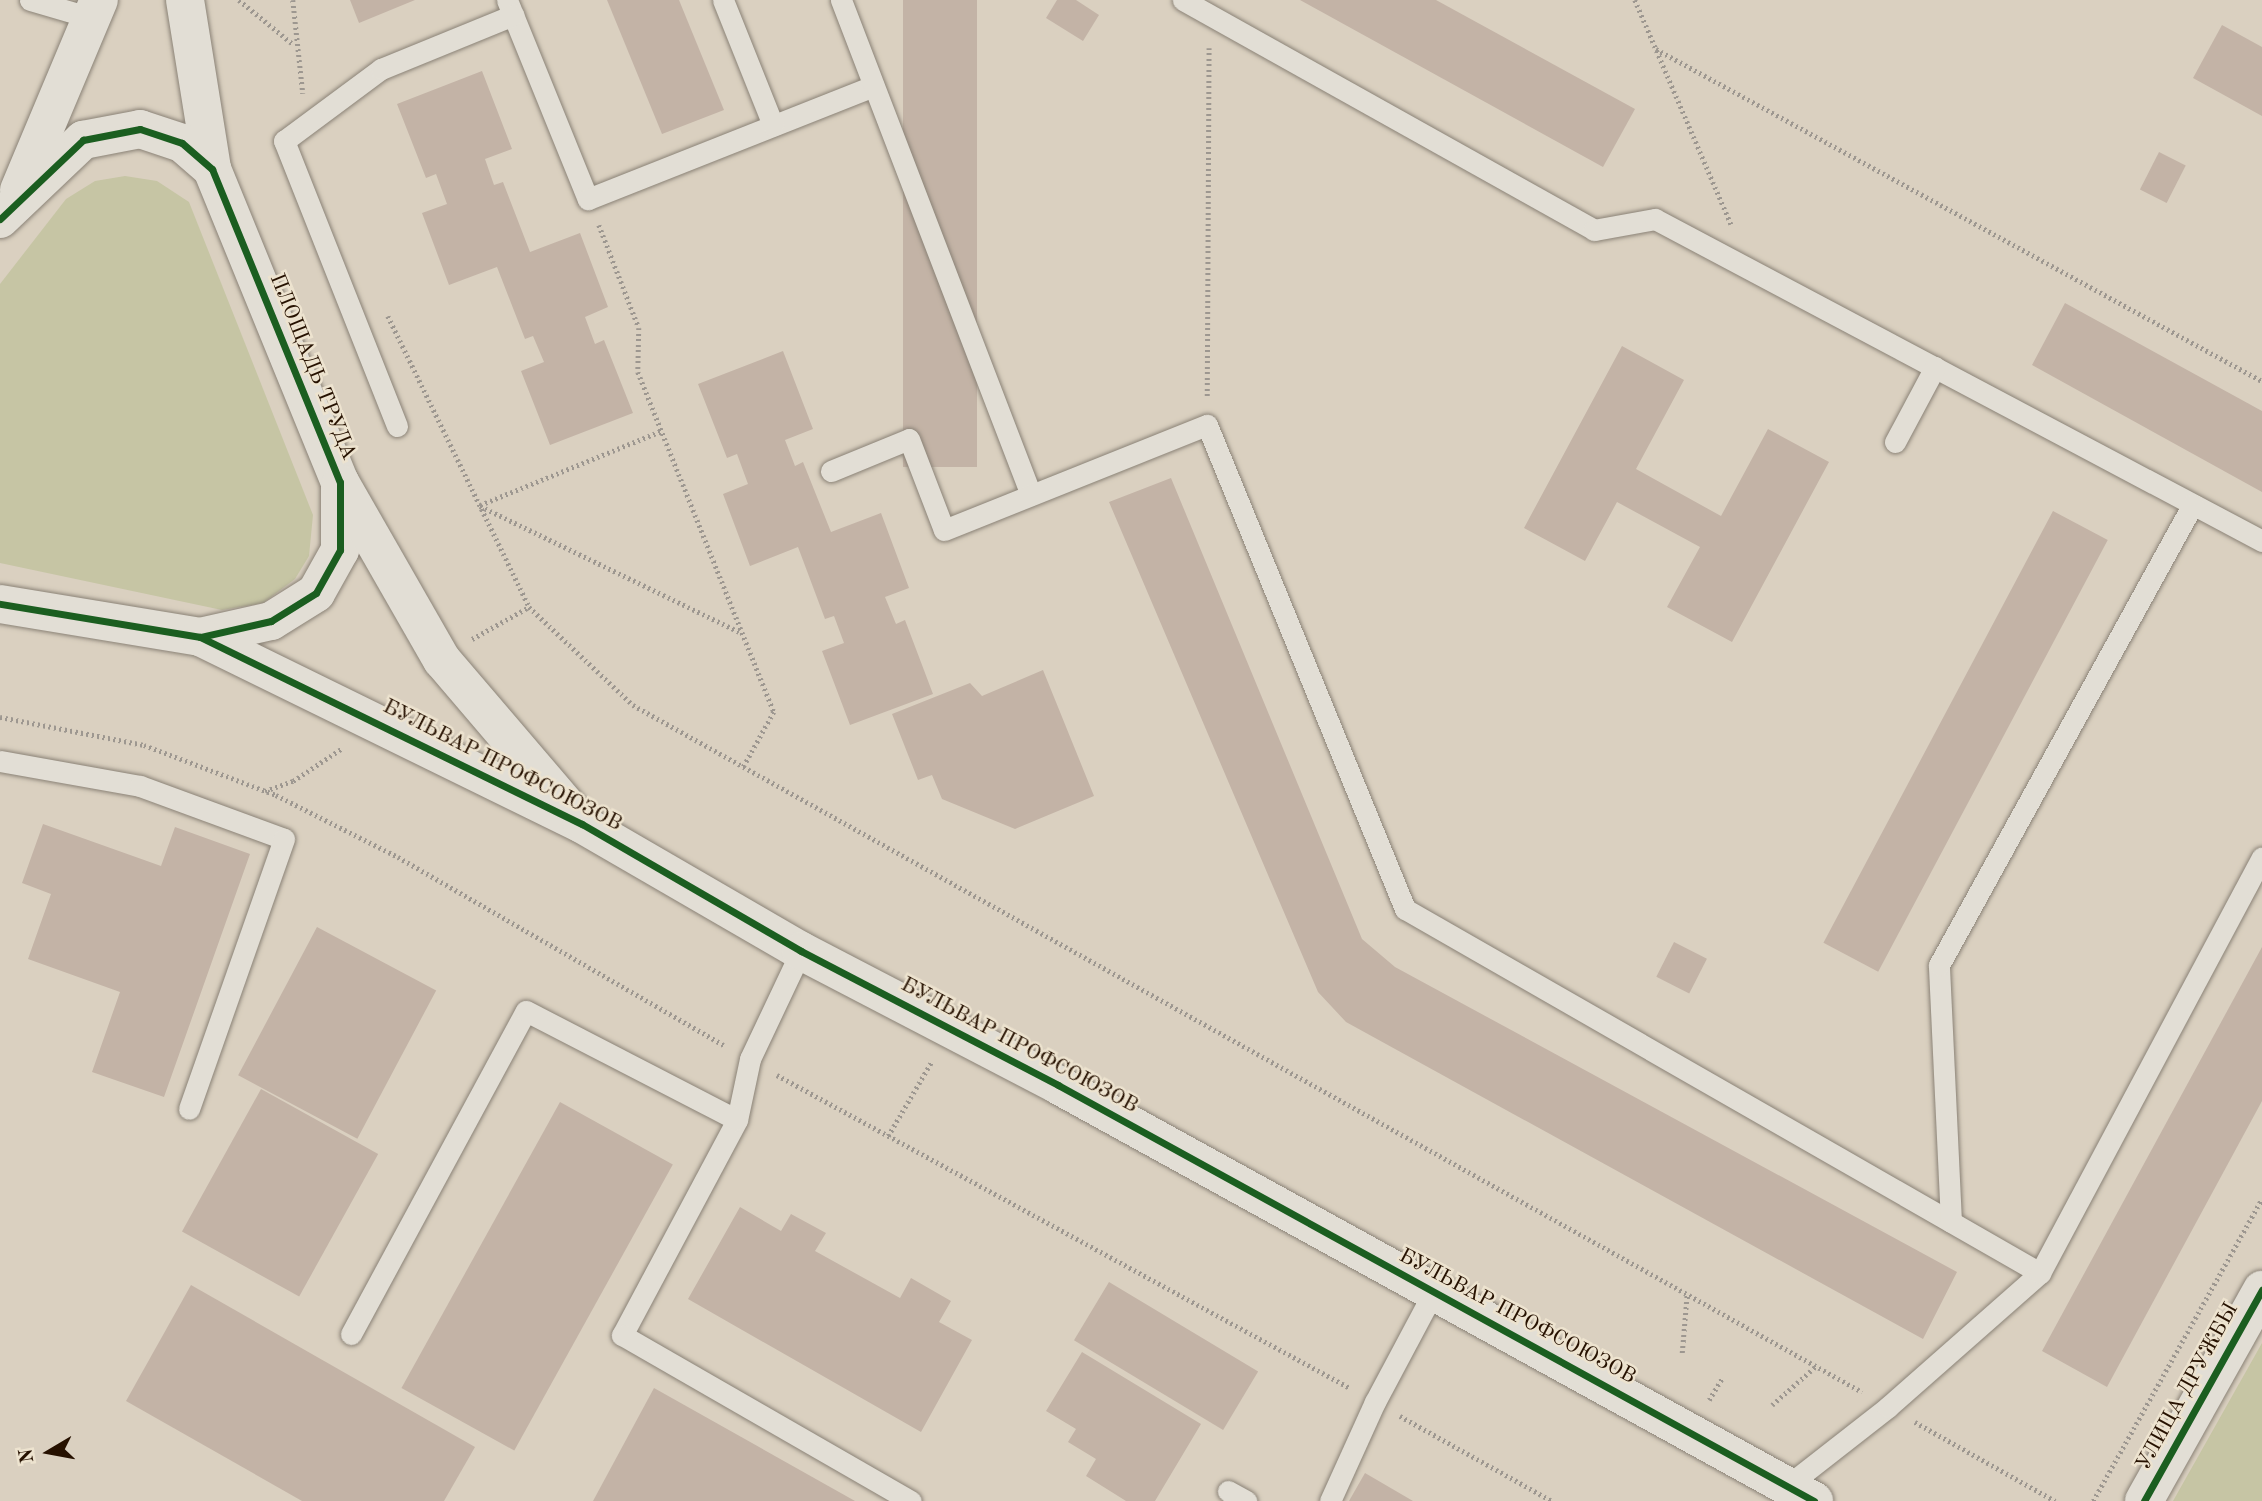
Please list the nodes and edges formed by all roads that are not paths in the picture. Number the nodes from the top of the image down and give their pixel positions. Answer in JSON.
{"nodes":[{"id":1,"x":30,"y":0,"type":"edge"},
{"id":2,"x":185,"y":0,"type":"edge"},
{"id":3,"x":723,"y":0,"type":"edge"},
{"id":4,"x":841,"y":0,"type":"edge"},
{"id":5,"x":1182,"y":0,"type":"edge"},
{"id":6,"x":510,"y":8,"type":"edge"},
{"id":7,"x":95,"y":9,"type":"edge"},
{"id":8,"x":873,"y":86,"type":"junction"},
{"id":9,"x":773,"y":125,"type":"junction"},
{"id":10,"x":212,"y":169,"type":"junction"},
{"id":11,"x":7,"y":211,"type":"edge"},
{"id":12,"x":1935,"y":368,"type":"junction"},
{"id":13,"x":397,"y":426,"type":"dead end"},
{"id":14,"x":1895,"y":442,"type":"dead end"},
{"id":15,"x":831,"y":471,"type":"dead end"},
{"id":16,"x":340,"y":482,"type":"junction"},
{"id":17,"x":1031,"y":495,"type":"junction"},
{"id":18,"x":2193,"y":504,"type":"junction"},
{"id":19,"x":2262,"y":541,"type":"edge"},
{"id":20,"x":0,"y":604,"type":"edge"},
{"id":21,"x":200,"y":637,"type":"junction"},
{"id":22,"x":0,"y":761,"type":"edge"},
{"id":23,"x":582,"y":824,"type":"junction"},
{"id":24,"x":2262,"y":858,"type":"edge"},
{"id":25,"x":802,"y":951,"type":"junction"},
{"id":26,"x":189,"y":1109,"type":"dead end"},
{"id":27,"x":737,"y":1120,"type":"junction"},
{"id":28,"x":1951,"y":1222,"type":"junction"},
{"id":29,"x":2040,"y":1273,"type":"junction"},
{"id":30,"x":2262,"y":1290,"type":"edge"},
{"id":31,"x":1434,"y":1291,"type":"junction"},
{"id":32,"x":351,"y":1334,"type":"dead end"},
{"id":33,"x":1800,"y":1493,"type":"edge"},
{"id":34,"x":911,"y":1501,"type":"edge"},
{"id":35,"x":1330,"y":1501,"type":"edge"},
{"id":36,"x":2144,"y":1501,"type":"edge"}],
"edges":[{"from":1,"to":7,"type":"lane"},
{"from":2,"to":10,"type":"street"},
{"from":3,"to":9,"type":"lane"},
{"from":4,"to":8,"type":"lane"},
{"from":5,"to":12,"type":"lane"},
{"from":6,"to":9,"type":"lane"},
{"from":6,"to":13,"type":"lane"},
{"from":7,"to":11,"type":"street"},
{"from":8,"to":9,"type":"lane"},
{"from":8,"to":17,"type":"lane"},
{"from":10,"to":11,"type":"street","name":"ПЛОЩАДЬ ТРУДА"},
{"from":10,"to":16,"type":"street","name":"ПЛОЩАДЬ ТРУДА"},
{"from":12,"to":14,"type":"lane"},
{"from":12,"to":18,"type":"lane"},
{"from":15,"to":17,"type":"lane"},
{"from":16,"to":21,"type":"street","name":"ПЛОЩАДЬ ТРУДА"},
{"from":16,"to":23,"type":"street","name":"БУЛЬВАР ПРОФСОЮЗОВ"},
{"from":17,"to":28,"type":"lane"},
{"from":18,"to":19,"type":"lane"},
{"from":18,"to":28,"type":"lane"},
{"from":20,"to":21,"type":"street","name":"ПЛОЩАДЬ ТРУДА"},
{"from":21,"to":23,"type":"street","name":"БУЛЬВАР ПРОФСОЮЗОВ"},
{"from":22,"to":26,"type":"lane"},
{"from":23,"to":25,"type":"street","name":"БУЛЬВАР ПРОФСОЮЗОВ"},
{"from":24,"to":29,"type":"lane"},
{"from":25,"to":27,"type":"lane"},
{"from":25,"to":31,"type":"street","name":"БУЛЬВАР ПРОФСОЮЗОВ"},
{"from":27,"to":32,"type":"lane"},
{"from":27,"to":34,"type":"lane"},
{"from":28,"to":29,"type":"lane"},
{"from":29,"to":33,"type":"lane"},
{"from":30,"to":36,"type":"street","name":"УЛИЦА ДРУЖБЫ"},
{"from":31,"to":33,"type":"street","name":"БУЛЬВАР ПРОФСОЮЗОВ"},
{"from":31,"to":35,"type":"lane"}]}
